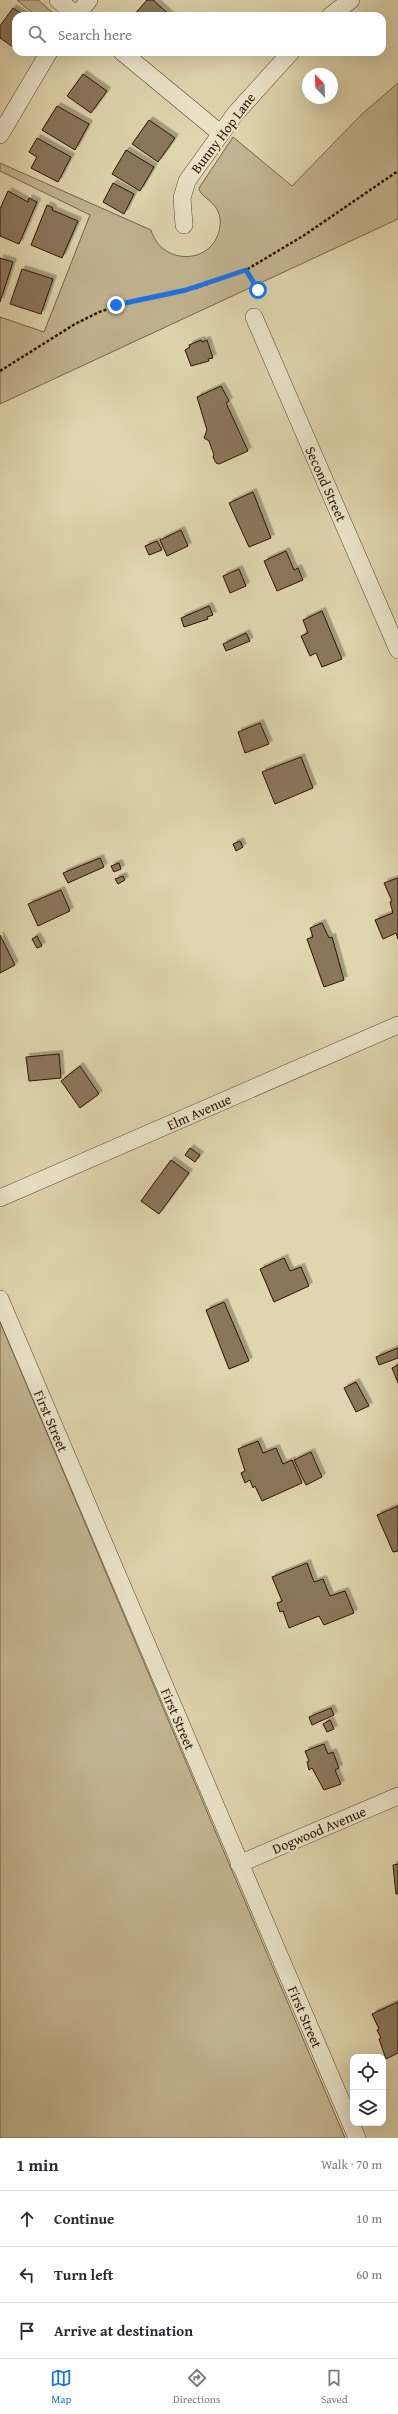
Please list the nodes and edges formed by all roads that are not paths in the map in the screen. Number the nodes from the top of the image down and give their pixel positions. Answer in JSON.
{"nodes":[{"id":1,"x":58,"y":0,"type":"edge"},
{"id":2,"x":89,"y":0,"type":"edge"},
{"id":3,"x":351,"y":0,"type":"edge"},
{"id":4,"x":72,"y":12,"type":"edge"},
{"id":5,"x":79,"y":12,"type":"edge"},
{"id":6,"x":335,"y":12,"type":"edge"},
{"id":7,"x":47,"y":56,"type":"edge"},
{"id":8,"x":127,"y":56,"type":"edge"},
{"id":9,"x":287,"y":56,"type":"edge"},
{"id":10,"x":220,"y":133,"type":"junction"},
{"id":11,"x":0,"y":135,"type":"edge"},
{"id":12,"x":184,"y":225,"type":"dead end"},
{"id":13,"x":254,"y":317,"type":"dead end"},
{"id":14,"x":398,"y":650,"type":"edge"},
{"id":15,"x":398,"y":1025,"type":"edge"},
{"id":16,"x":0,"y":1198,"type":"edge"},
{"id":17,"x":0,"y":1299,"type":"edge"},
{"id":18,"x":398,"y":1796,"type":"edge"},
{"id":19,"x":239,"y":1864,"type":"junction"},
{"id":20,"x":357,"y":2138,"type":"edge"}],
"edges":[{"from":1,"to":4,"type":"street"},
{"from":2,"to":5,"type":"street"},
{"from":3,"to":6,"type":"street"},
{"from":7,"to":11,"type":"street"},
{"from":8,"to":10,"type":"street"},
{"from":9,"to":10,"type":"street","name":"Bunny Hop Lane"},
{"from":10,"to":12,"type":"street","name":"Bunny Hop Lane"},
{"from":13,"to":14,"type":"street","name":"Second Street"},
{"from":15,"to":16,"type":"street","name":"Elm Avenue"},
{"from":17,"to":19,"type":"street","name":"First Street"},
{"from":18,"to":19,"type":"street","name":"Dogwood Avenue"},
{"from":19,"to":20,"type":"street","name":"First Street"}]}
